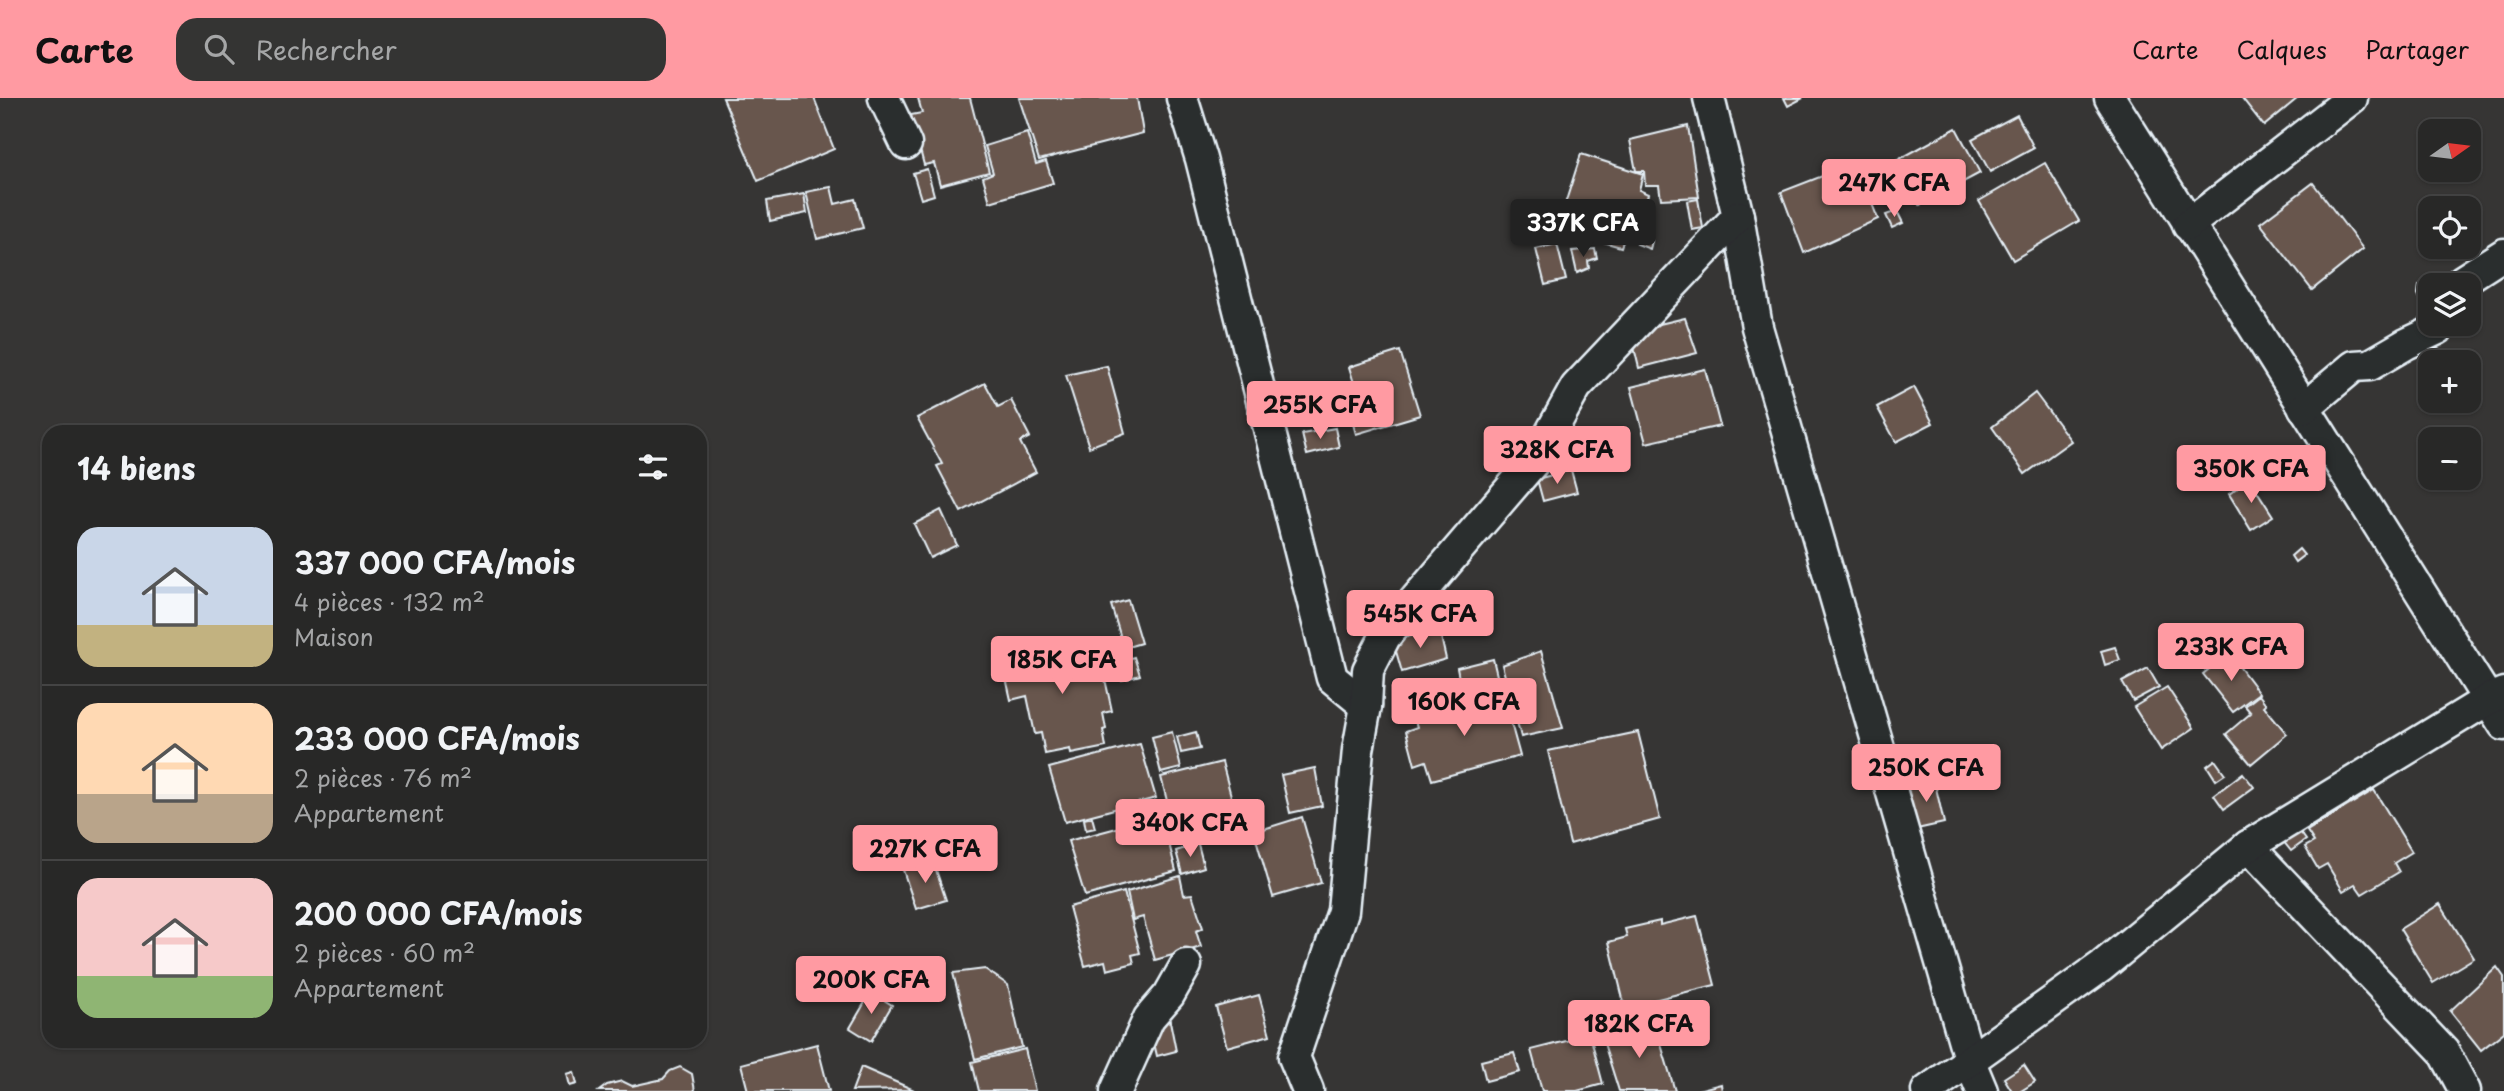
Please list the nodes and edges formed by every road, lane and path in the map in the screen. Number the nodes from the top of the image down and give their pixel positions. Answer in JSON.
{"nodes":[{"id":1,"x":884,"y":98,"type":"edge"},
{"id":2,"x":1182,"y":98,"type":"edge"},
{"id":3,"x":1709,"y":98,"type":"edge"},
{"id":4,"x":2110,"y":98,"type":"edge"},
{"id":5,"x":2352,"y":98,"type":"edge"},
{"id":6,"x":906,"y":144,"type":"dead end"},
{"id":7,"x":1738,"y":216,"type":"junction"},
{"id":8,"x":2188,"y":225,"type":"junction"},
{"id":9,"x":2504,"y":254,"type":"edge"},
{"id":10,"x":2474,"y":273,"type":"edge"},
{"id":11,"x":2423,"y":336,"type":"edge"},
{"id":12,"x":2304,"y":408,"type":"junction"},
{"id":13,"x":2496,"y":696,"type":"edge"},
{"id":14,"x":1366,"y":706,"type":"junction"},
{"id":15,"x":2504,"y":725,"type":"edge"},
{"id":16,"x":2248,"y":846,"type":"junction"},
{"id":17,"x":1186,"y":965,"type":"dead end"},
{"id":18,"x":1970,"y":1062,"type":"junction"},
{"id":19,"x":1116,"y":1091,"type":"edge"},
{"id":20,"x":1308,"y":1091,"type":"edge"},
{"id":21,"x":1927,"y":1091,"type":"edge"},
{"id":22,"x":1982,"y":1091,"type":"edge"},
{"id":23,"x":2465,"y":1091,"type":"edge"}],
"edges":[{"from":1,"to":6,"type":"street"},
{"from":2,"to":14,"type":"street"},
{"from":3,"to":7,"type":"street"},
{"from":4,"to":8,"type":"street"},
{"from":5,"to":8,"type":"street"},
{"from":7,"to":14,"type":"street"},
{"from":7,"to":18,"type":"street"},
{"from":8,"to":12,"type":"street"},
{"from":9,"to":10,"type":"street"},
{"from":11,"to":12,"type":"street"},
{"from":12,"to":13,"type":"street"},
{"from":13,"to":15,"type":"street"},
{"from":13,"to":16,"type":"street"},
{"from":14,"to":20,"type":"street"},
{"from":16,"to":18,"type":"street"},
{"from":16,"to":23,"type":"street"},
{"from":17,"to":19,"type":"street"},
{"from":18,"to":21,"type":"street"},
{"from":18,"to":22,"type":"street"}]}
